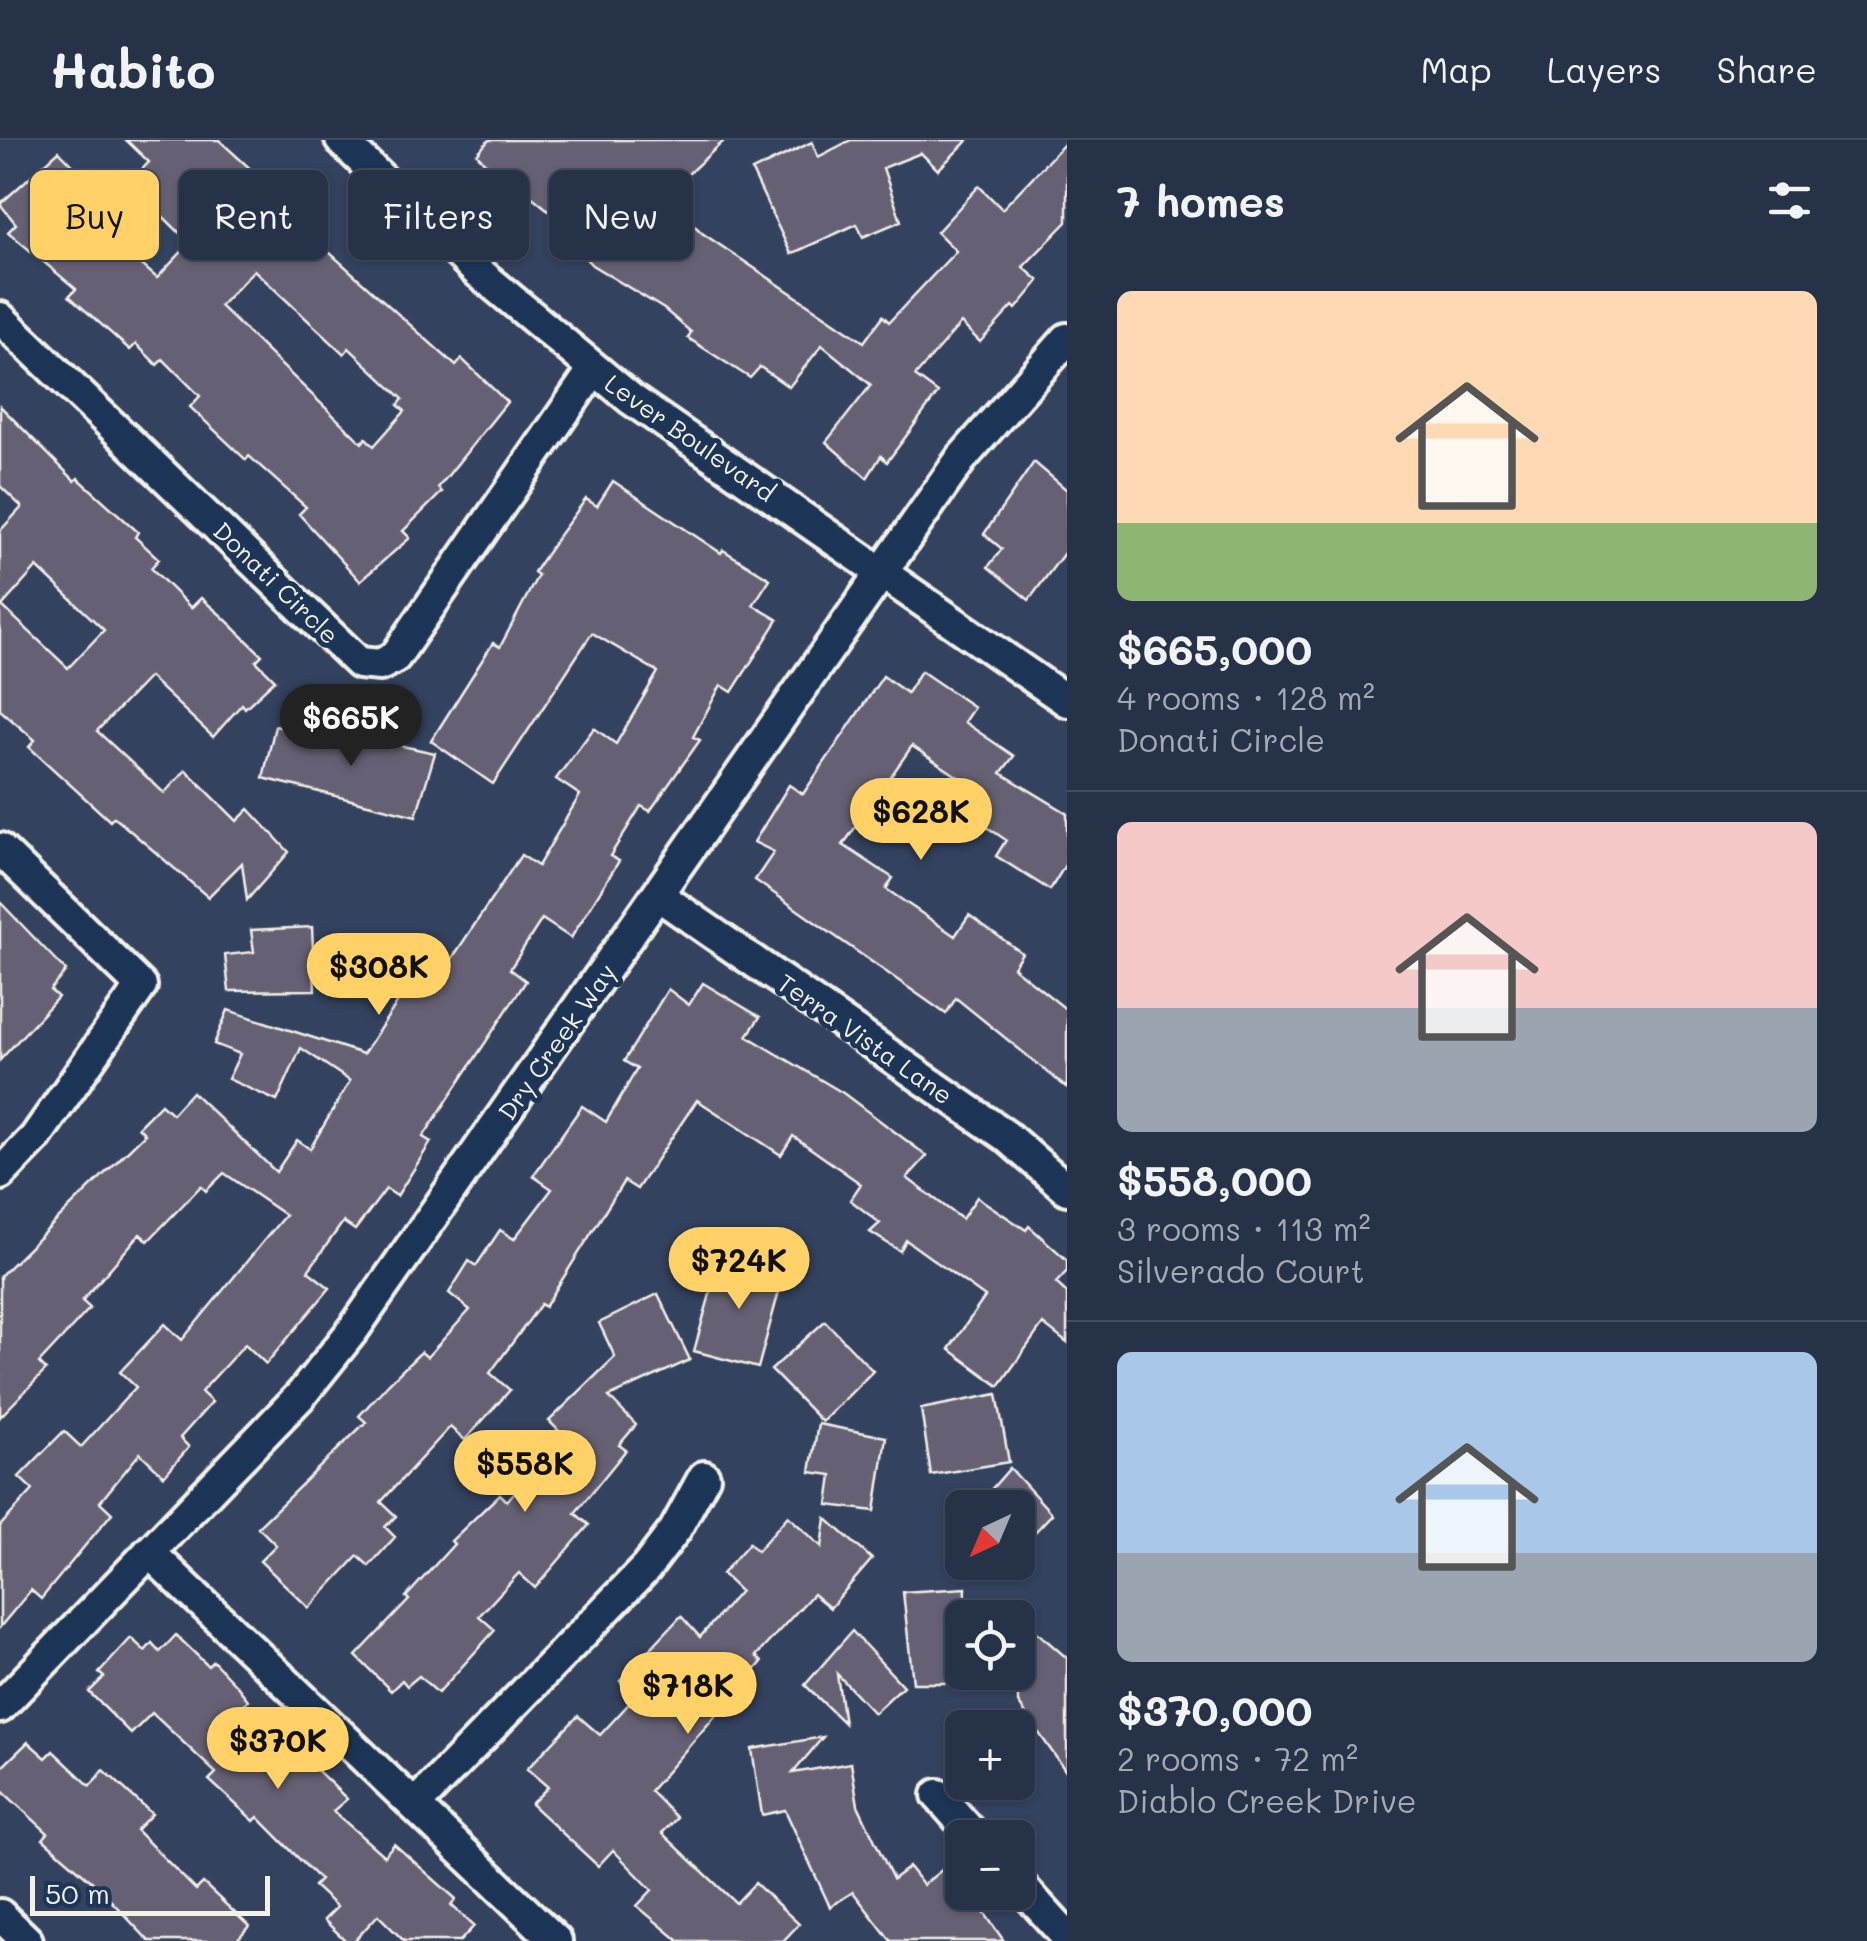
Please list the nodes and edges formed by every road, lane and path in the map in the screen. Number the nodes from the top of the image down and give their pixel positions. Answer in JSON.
{"nodes":[{"id":1,"x":341,"y":140,"type":"edge"},
{"id":2,"x":0,"y":318,"type":"edge"},
{"id":3,"x":1067,"y":339,"type":"edge"},
{"id":4,"x":594,"y":370,"type":"junction"},
{"id":5,"x":882,"y":572,"type":"junction"},
{"id":6,"x":1067,"y":700,"type":"edge"},
{"id":7,"x":0,"y":849,"type":"edge"},
{"id":8,"x":658,"y":895,"type":"junction"},
{"id":9,"x":0,"y":1174,"type":"edge"},
{"id":10,"x":1067,"y":1189,"type":"edge"},
{"id":11,"x":704,"y":1477,"type":"dead end"},
{"id":12,"x":149,"y":1552,"type":"junction"},
{"id":13,"x":0,"y":1707,"type":"edge"},
{"id":14,"x":938,"y":1795,"type":"dead end"},
{"id":15,"x":415,"y":1805,"type":"junction"},
{"id":16,"x":960,"y":1820,"type":"edge"},
{"id":17,"x":1035,"y":1902,"type":"edge"},
{"id":18,"x":0,"y":1915,"type":"edge"},
{"id":19,"x":1067,"y":1937,"type":"edge"},
{"id":20,"x":27,"y":1941,"type":"edge"},
{"id":21,"x":556,"y":1941,"type":"edge"}],
"edges":[{"from":1,"to":4,"type":"street","name":"Lever Boulevard"},
{"from":2,"to":4,"type":"street","name":"Donati Circle"},
{"from":3,"to":5,"type":"street","name":"Dry Creek Way"},
{"from":4,"to":5,"type":"street","name":"Lever Boulevard"},
{"from":5,"to":6,"type":"street","name":"Lever Boulevard"},
{"from":5,"to":8,"type":"street","name":"Dry Creek Way"},
{"from":7,"to":9,"type":"street"},
{"from":8,"to":10,"type":"street","name":"Terra Vista Lane"},
{"from":8,"to":12,"type":"street","name":"Dry Creek Way"},
{"from":11,"to":15,"type":"street"},
{"from":12,"to":13,"type":"street","name":"Dry Creek Way"},
{"from":12,"to":15,"type":"street"},
{"from":14,"to":16,"type":"street"},
{"from":15,"to":21,"type":"street"},
{"from":17,"to":19,"type":"street"},
{"from":18,"to":20,"type":"street"}]}
